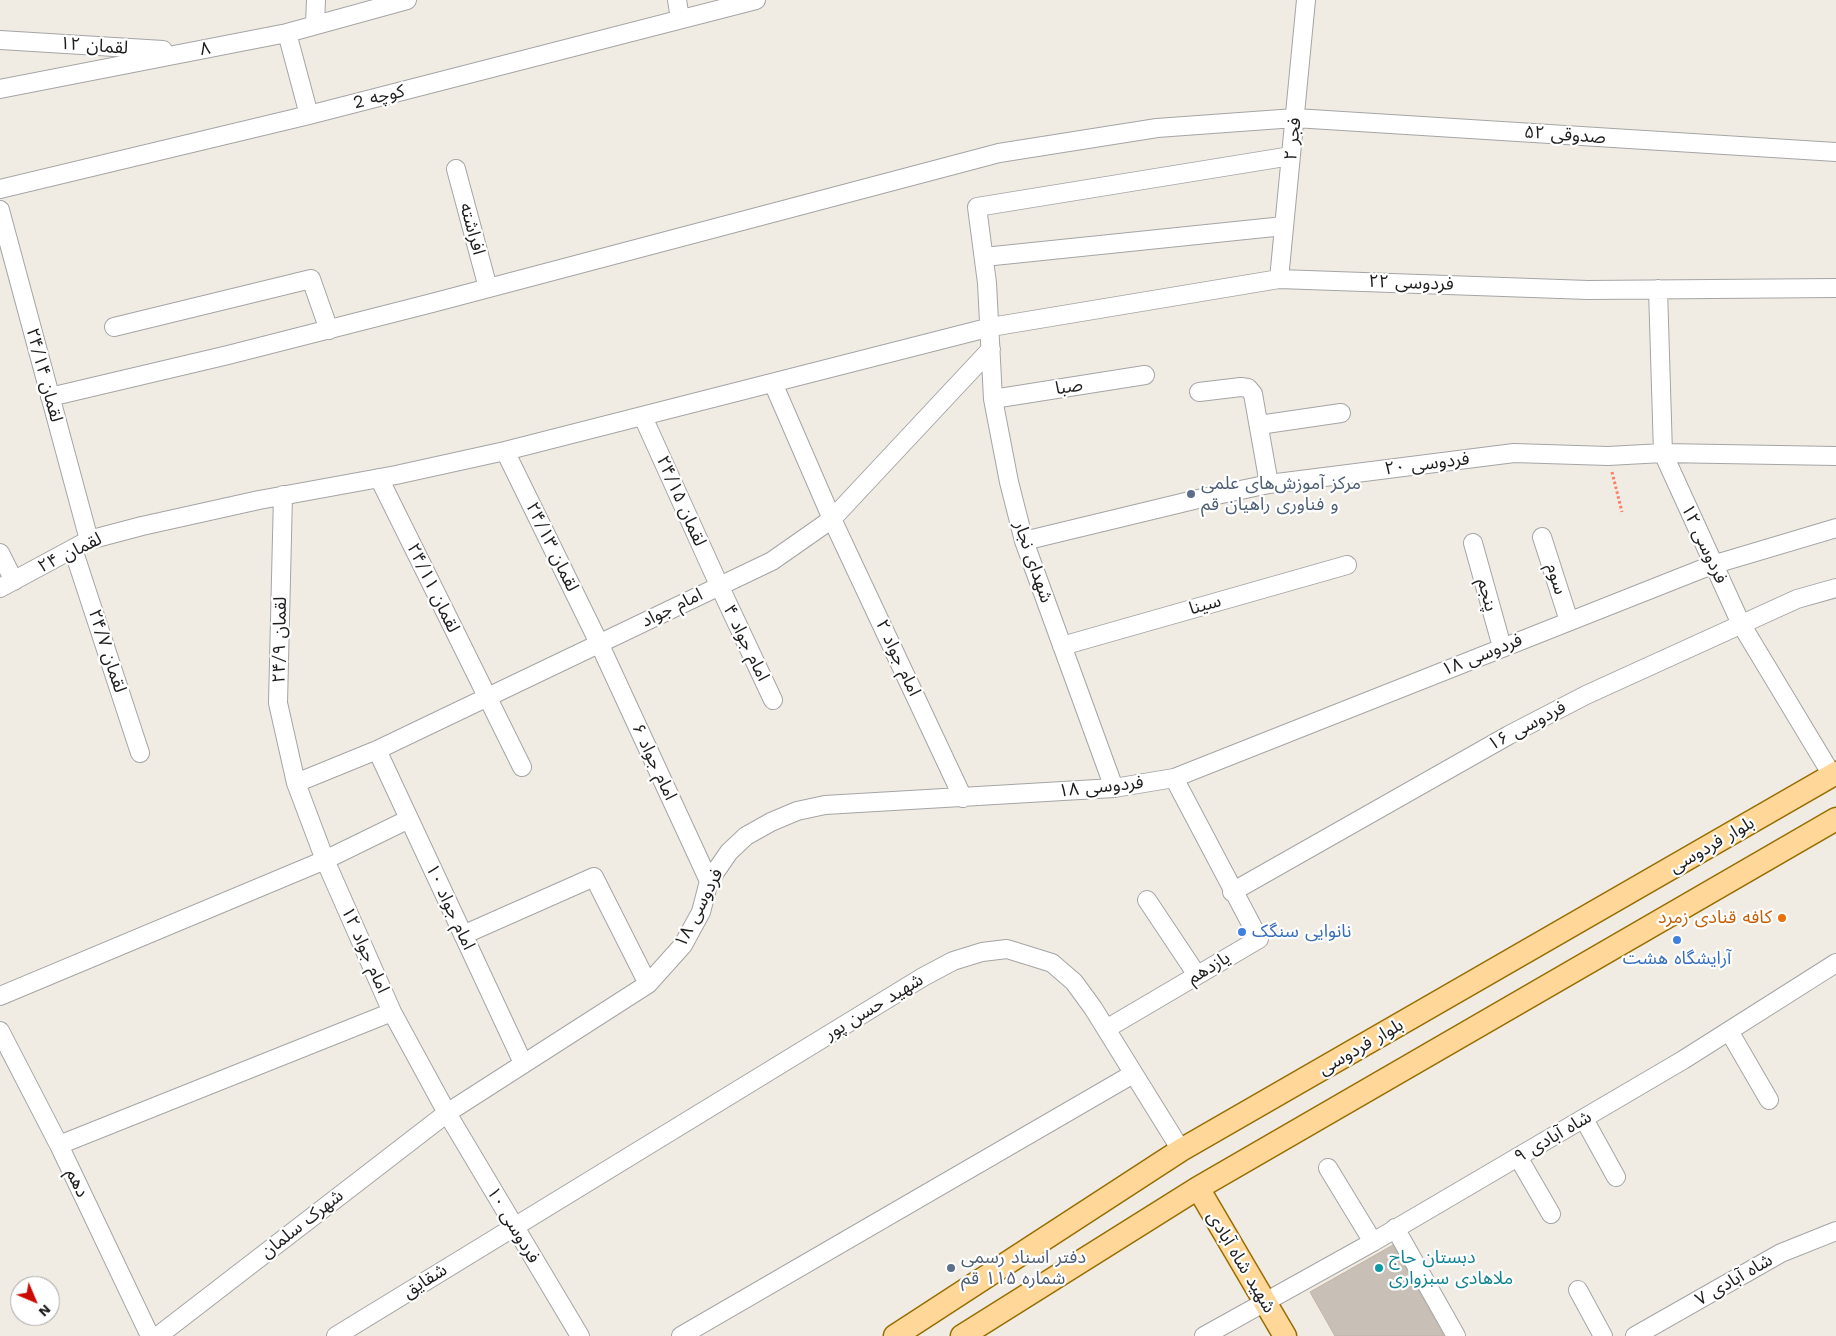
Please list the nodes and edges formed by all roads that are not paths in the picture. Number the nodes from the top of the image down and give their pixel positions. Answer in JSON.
{"nodes":[{"id":1,"x":316,"y":0,"type":"edge"},
{"id":2,"x":407,"y":0,"type":"edge"},
{"id":3,"x":677,"y":0,"type":"edge"},
{"id":4,"x":756,"y":0,"type":"edge"},
{"id":5,"x":1306,"y":0,"type":"edge"},
{"id":6,"x":680,"y":20,"type":"junction"},
{"id":7,"x":315,"y":24,"type":"junction"},
{"id":8,"x":287,"y":32,"type":"junction"},
{"id":9,"x":0,"y":40,"type":"edge"},
{"id":10,"x":189,"y":52,"type":"junction"},
{"id":11,"x":0,"y":89,"type":"edge"},
{"id":12,"x":309,"y":115,"type":"junction"},
{"id":13,"x":1295,"y":118,"type":"junction"},
{"id":14,"x":1836,"y":152,"type":"edge"},
{"id":15,"x":1291,"y":156,"type":"junction"},
{"id":16,"x":456,"y":169,"type":"dead end"},
{"id":17,"x":0,"y":189,"type":"edge"},
{"id":18,"x":0,"y":210,"type":"edge"},
{"id":19,"x":1284,"y":226,"type":"junction"},
{"id":20,"x":984,"y":257,"type":"junction"},
{"id":21,"x":1279,"y":278,"type":"junction"},
{"id":22,"x":488,"y":288,"type":"junction"},
{"id":23,"x":1836,"y":288,"type":"edge"},
{"id":24,"x":1658,"y":289,"type":"junction"},
{"id":25,"x":114,"y":327,"type":"dead end"},
{"id":26,"x":991,"y":327,"type":"junction"},
{"id":27,"x":329,"y":330,"type":"junction"},
{"id":28,"x":991,"y":350,"type":"junction"},
{"id":29,"x":1146,"y":375,"type":"dead end"},
{"id":30,"x":773,"y":383,"type":"junction"},
{"id":31,"x":1199,"y":392,"type":"dead end"},
{"id":32,"x":50,"y":397,"type":"junction"},
{"id":33,"x":993,"y":399,"type":"junction"},
{"id":34,"x":1341,"y":413,"type":"dead end"},
{"id":35,"x":643,"y":417,"type":"junction"},
{"id":36,"x":1259,"y":425,"type":"junction"},
{"id":37,"x":505,"y":451,"type":"junction"},
{"id":38,"x":1663,"y":453,"type":"junction"},
{"id":39,"x":1836,"y":456,"type":"edge"},
{"id":40,"x":379,"y":478,"type":"junction"},
{"id":41,"x":1269,"y":484,"type":"junction"},
{"id":42,"x":283,"y":495,"type":"junction"},
{"id":43,"x":832,"y":519,"type":"junction"},
{"id":44,"x":1836,"y":528,"type":"edge"},
{"id":45,"x":1542,"y":537,"type":"dead end"},
{"id":46,"x":90,"y":540,"type":"junction"},
{"id":47,"x":1024,"y":541,"type":"junction"},
{"id":48,"x":1473,"y":543,"type":"dead end"},
{"id":49,"x":73,"y":549,"type":"junction"},
{"id":50,"x":0,"y":553,"type":"edge"},
{"id":51,"x":1712,"y":564,"type":"junction"},
{"id":52,"x":1346,"y":565,"type":"dead end"},
{"id":53,"x":7,"y":584,"type":"edge"},
{"id":54,"x":719,"y":585,"type":"junction"},
{"id":55,"x":1836,"y":588,"type":"edge"},
{"id":56,"x":1569,"y":621,"type":"junction"},
{"id":57,"x":1741,"y":624,"type":"junction"},
{"id":58,"x":599,"y":643,"type":"junction"},
{"id":59,"x":1062,"y":646,"type":"junction"},
{"id":60,"x":1502,"y":647,"type":"junction"},
{"id":61,"x":487,"y":697,"type":"junction"},
{"id":62,"x":774,"y":700,"type":"dead end"},
{"id":63,"x":377,"y":750,"type":"junction"},
{"id":64,"x":140,"y":753,"type":"dead end"},
{"id":65,"x":522,"y":767,"type":"dead end"},
{"id":66,"x":1834,"y":774,"type":"edge"},
{"id":67,"x":1174,"y":778,"type":"junction"},
{"id":68,"x":296,"y":783,"type":"junction"},
{"id":69,"x":1114,"y":788,"type":"junction"},
{"id":70,"x":963,"y":798,"type":"junction"},
{"id":71,"x":409,"y":819,"type":"junction"},
{"id":72,"x":1836,"y":819,"type":"edge"},
{"id":73,"x":325,"y":860,"type":"junction"},
{"id":74,"x":709,"y":881,"type":"junction"},
{"id":75,"x":1232,"y":892,"type":"junction"},
{"id":76,"x":1147,"y":900,"type":"dead end"},
{"id":77,"x":463,"y":935,"type":"junction"},
{"id":78,"x":1836,"y":963,"type":"edge"},
{"id":79,"x":1197,"y":975,"type":"junction"},
{"id":80,"x":648,"y":984,"type":"junction"},
{"id":81,"x":0,"y":996,"type":"edge"},
{"id":82,"x":392,"y":1012,"type":"junction"},
{"id":83,"x":1106,"y":1028,"type":"junction"},
{"id":84,"x":0,"y":1031,"type":"edge"},
{"id":85,"x":1729,"y":1031,"type":"junction"},
{"id":86,"x":523,"y":1063,"type":"junction"},
{"id":87,"x":1133,"y":1074,"type":"junction"},
{"id":88,"x":1768,"y":1100,"type":"dead end"},
{"id":89,"x":447,"y":1112,"type":"junction"},
{"id":90,"x":1584,"y":1119,"type":"junction"},
{"id":91,"x":58,"y":1145,"type":"junction"},
{"id":92,"x":1182,"y":1150,"type":"junction"},
{"id":93,"x":1518,"y":1157,"type":"junction"},
{"id":94,"x":1328,"y":1168,"type":"dead end"},
{"id":95,"x":1616,"y":1178,"type":"dead end"},
{"id":96,"x":1198,"y":1188,"type":"junction"},
{"id":97,"x":1551,"y":1214,"type":"dead end"},
{"id":98,"x":514,"y":1227,"type":"junction"},
{"id":99,"x":1396,"y":1228,"type":"junction"},
{"id":100,"x":1836,"y":1230,"type":"edge"},
{"id":101,"x":1373,"y":1242,"type":"junction"},
{"id":102,"x":1578,"y":1290,"type":"dead end"},
{"id":103,"x":1264,"y":1301,"type":"junction"},
{"id":104,"x":150,"y":1336,"type":"edge"},
{"id":105,"x":158,"y":1336,"type":"edge"},
{"id":106,"x":336,"y":1336,"type":"edge"},
{"id":107,"x":580,"y":1336,"type":"edge"},
{"id":108,"x":681,"y":1336,"type":"edge"},
{"id":109,"x":895,"y":1336,"type":"edge"},
{"id":110,"x":962,"y":1336,"type":"edge"},
{"id":111,"x":1204,"y":1336,"type":"edge"},
{"id":112,"x":1285,"y":1336,"type":"edge"},
{"id":113,"x":1456,"y":1336,"type":"edge"},
{"id":114,"x":1603,"y":1336,"type":"edge"},
{"id":115,"x":1635,"y":1336,"type":"edge"}],
"edges":[{"from":1,"to":7,"type":"street"},
{"from":2,"to":7,"type":"street","name":"۸"},
{"from":3,"to":6,"type":"street"},
{"from":4,"to":6,"type":"street","name":"کوچه 2"},
{"from":5,"to":13,"type":"street","name":"فجر ۲"},
{"from":6,"to":12,"type":"street","name":"کوچه 2"},
{"from":7,"to":8,"type":"street","name":"۸"},
{"from":8,"to":10,"type":"street","name":"۸"},
{"from":8,"to":12,"type":"street"},
{"from":9,"to":10,"type":"street","name":"لقمان ۱۲"},
{"from":10,"to":11,"type":"street","name":"۸"},
{"from":12,"to":17,"type":"street","name":"کوچه 2"},
{"from":13,"to":14,"type":"street","name":"صدوقی ۵۲"},
{"from":13,"to":15,"type":"street","name":"فجر ۲"},
{"from":13,"to":22,"type":"street","name":"صدوقی ۵۲"},
{"from":15,"to":19,"type":"street","name":"فجر ۲"},
{"from":15,"to":20,"type":"street","name":"شهدای نجار"},
{"from":16,"to":22,"type":"street","name":"افراشته"},
{"from":18,"to":32,"type":"street","name":"لقمان ۲۴/۱۴"},
{"from":19,"to":20,"type":"street"},
{"from":19,"to":21,"type":"street","name":"فجر ۲"},
{"from":20,"to":26,"type":"street","name":"شهدای نجار"},
{"from":21,"to":24,"type":"street","name":"فردوسی ۲۲"},
{"from":21,"to":26,"type":"street","name":"فردوسی ۲۲"},
{"from":22,"to":27,"type":"street","name":"صدوقی ۵۲"},
{"from":23,"to":24,"type":"street","name":"فردوسی ۲۲"},
{"from":24,"to":38,"type":"street","name":"فردوسی ۱۲"},
{"from":25,"to":27,"type":"street"},
{"from":26,"to":28,"type":"street","name":"شهدای نجار"},
{"from":26,"to":30,"type":"street","name":"فردوسی ۲۲"},
{"from":27,"to":32,"type":"street","name":"صدوقی ۵۲"},
{"from":28,"to":33,"type":"street","name":"شهدای نجار"},
{"from":28,"to":43,"type":"street","name":"امام جواد"},
{"from":29,"to":33,"type":"street","name":"صبا"},
{"from":30,"to":35,"type":"street","name":"فردوسی ۲۲"},
{"from":30,"to":43,"type":"street","name":"امام جواد ۲"},
{"from":31,"to":36,"type":"street"},
{"from":32,"to":46,"type":"street","name":"لقمان ۲۴/۱۴"},
{"from":33,"to":47,"type":"street","name":"شهدای نجار"},
{"from":34,"to":36,"type":"street"},
{"from":35,"to":37,"type":"street","name":"فردوسی ۲۲"},
{"from":35,"to":54,"type":"street","name":"لقمان ۲۴/۱۵"},
{"from":36,"to":41,"type":"street"},
{"from":37,"to":40,"type":"street","name":"لقمان ۲۴"},
{"from":37,"to":58,"type":"street","name":"لقمان ۲۴/۱۳"},
{"from":38,"to":39,"type":"street","name":"فردوسی ۲۰"},
{"from":38,"to":41,"type":"street","name":"فردوسی ۲۰"},
{"from":38,"to":51,"type":"street","name":"فردوسی ۱۲"},
{"from":40,"to":42,"type":"street","name":"لقمان ۲۴"},
{"from":40,"to":61,"type":"street","name":"لقمان ۲۴/۱۱"},
{"from":41,"to":47,"type":"street","name":"فردوسی ۲۰"},
{"from":42,"to":46,"type":"street","name":"لقمان ۲۴"},
{"from":42,"to":68,"type":"street","name":"لقمان ۲۴/۹"},
{"from":43,"to":54,"type":"street","name":"امام جواد"},
{"from":43,"to":70,"type":"street","name":"امام جواد ۲"},
{"from":44,"to":51,"type":"street","name":"فردوسی ۱۸"},
{"from":45,"to":56,"type":"street","name":"سوم"},
{"from":46,"to":49,"type":"street","name":"لقمان ۲۴"},
{"from":47,"to":59,"type":"street","name":"شهدای نجار"},
{"from":48,"to":60,"type":"street","name":"پنجم"},
{"from":49,"to":53,"type":"street","name":"لقمان ۲۴"},
{"from":49,"to":64,"type":"street","name":"لقمان ۲۴/۷"},
{"from":50,"to":53,"type":"street"},
{"from":51,"to":56,"type":"street","name":"فردوسی ۱۸"},
{"from":51,"to":57,"type":"street","name":"فردوسی ۱۲"},
{"from":52,"to":59,"type":"street","name":"سینا"},
{"from":54,"to":58,"type":"street","name":"امام جواد"},
{"from":54,"to":62,"type":"street","name":"امام جواد ۴"},
{"from":55,"to":57,"type":"street","name":"فردوسی ۱۶"},
{"from":56,"to":60,"type":"street","name":"فردوسی ۱۸"},
{"from":57,"to":66,"type":"street","name":"فردوسی ۱۲"},
{"from":57,"to":75,"type":"street","name":"فردوسی ۱۶"},
{"from":58,"to":61,"type":"street","name":"امام جواد"},
{"from":58,"to":74,"type":"street","name":"امام جواد ۶"},
{"from":59,"to":69,"type":"street","name":"شهدای نجار"},
{"from":60,"to":67,"type":"street","name":"فردوسی ۱۸"},
{"from":61,"to":63,"type":"street","name":"امام جواد"},
{"from":61,"to":65,"type":"street","name":"لقمان ۲۴/۱۱"},
{"from":63,"to":68,"type":"street","name":"امام جواد"},
{"from":63,"to":71,"type":"street","name":"امام جواد ۱۰"},
{"from":66,"to":92,"type":"main road","name":"بلوار فردوسی"},
{"from":67,"to":69,"type":"street","name":"فردوسی ۱۸"},
{"from":67,"to":75,"type":"street","name":"یازدهم"},
{"from":68,"to":73,"type":"street","name":"امام جواد ۱۲"},
{"from":69,"to":70,"type":"street","name":"فردوسی ۱۸"},
{"from":70,"to":74,"type":"street","name":"فردوسی ۱۸"},
{"from":71,"to":73,"type":"street"},
{"from":71,"to":77,"type":"street","name":"امام جواد ۱۰"},
{"from":72,"to":96,"type":"main road"},
{"from":73,"to":81,"type":"street"},
{"from":73,"to":82,"type":"street","name":"امام جواد ۱۲"},
{"from":74,"to":80,"type":"street","name":"فردوسی ۱۸"},
{"from":75,"to":79,"type":"street","name":"یازدهم"},
{"from":76,"to":79,"type":"street"},
{"from":77,"to":80,"type":"street"},
{"from":77,"to":86,"type":"street","name":"امام جواد ۱۰"},
{"from":78,"to":85,"type":"street","name":"شاه آبادی ۹"},
{"from":79,"to":83,"type":"street","name":"یازدهم"},
{"from":80,"to":86,"type":"street","name":"فردوسی ۱۸"},
{"from":82,"to":89,"type":"street","name":"امام جواد ۱۲"},
{"from":82,"to":91,"type":"street"},
{"from":83,"to":87,"type":"street","name":"شهید حسن پور"},
{"from":83,"to":98,"type":"street","name":"شهید حسن پور"},
{"from":84,"to":91,"type":"street","name":"دهم"},
{"from":85,"to":88,"type":"street"},
{"from":85,"to":90,"type":"street","name":"شاه آبادی ۹"},
{"from":86,"to":89,"type":"street","name":"فردوسی ۱۸"},
{"from":87,"to":92,"type":"street","name":"شهید حسن پور"},
{"from":87,"to":108,"type":"street"},
{"from":89,"to":98,"type":"street","name":"فردوسی ۱۰"},
{"from":89,"to":105,"type":"street","name":"شهرک سلمان"},
{"from":90,"to":93,"type":"street","name":"شاه آبادی ۹"},
{"from":90,"to":95,"type":"street"},
{"from":91,"to":104,"type":"street","name":"دهم"},
{"from":92,"to":109,"type":"main road","name":"بلوار فردوسی"},
{"from":93,"to":97,"type":"street"},
{"from":93,"to":99,"type":"street","name":"شاه آبادی ۹"},
{"from":94,"to":101,"type":"street"},
{"from":96,"to":103,"type":"main road","name":"شهید شاه آبادی"},
{"from":96,"to":110,"type":"main road"},
{"from":98,"to":106,"type":"street","name":"شقایق"},
{"from":98,"to":107,"type":"street","name":"فردوسی ۱۰"},
{"from":99,"to":101,"type":"street","name":"شاه آبادی ۹"},
{"from":99,"to":113,"type":"street"},
{"from":100,"to":115,"type":"street","name":"شاه آبادی ۷"},
{"from":101,"to":103,"type":"street","name":"شاه آبادی ۹"},
{"from":102,"to":114,"type":"street"},
{"from":103,"to":111,"type":"street","name":"شاه آبادی ۹"},
{"from":103,"to":112,"type":"main road","name":"شهید شاه آبادی"}]}
